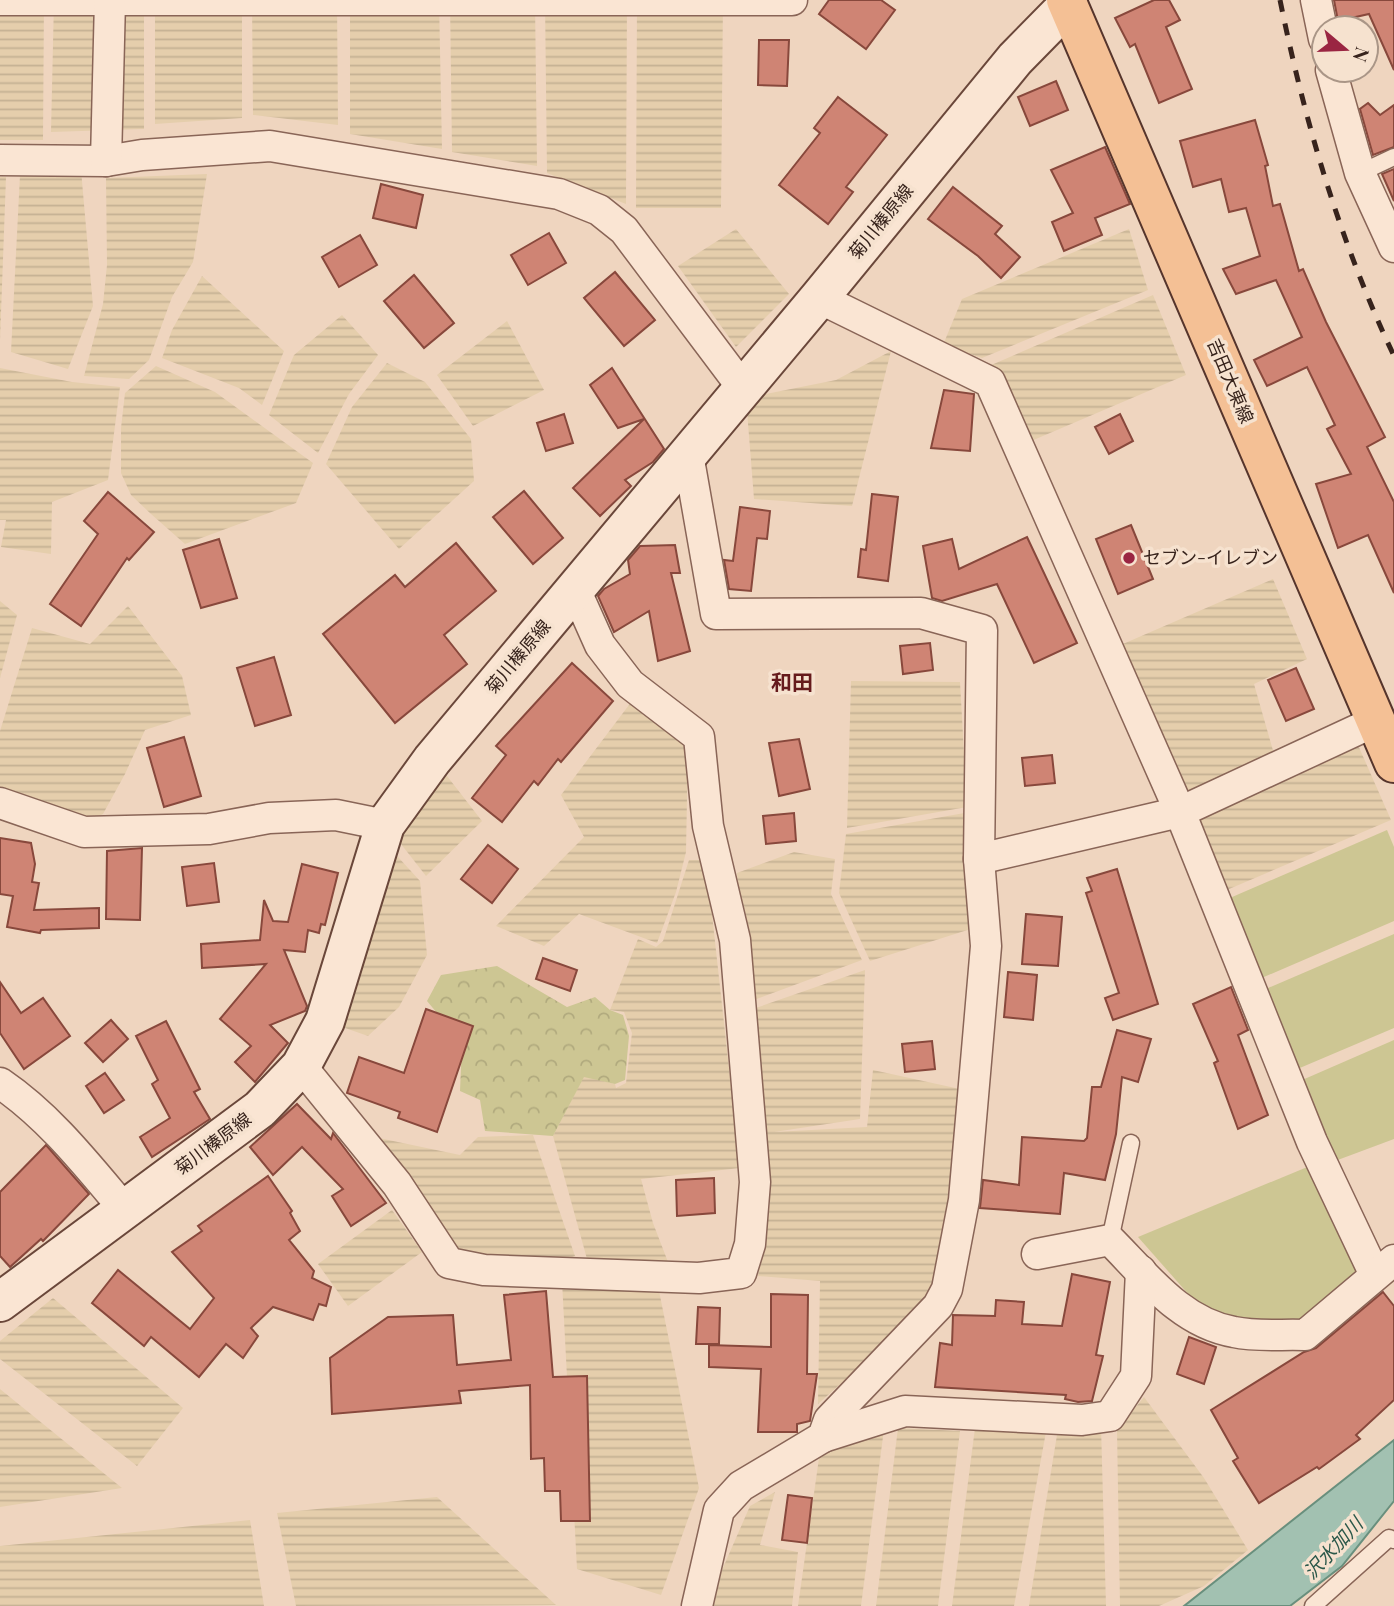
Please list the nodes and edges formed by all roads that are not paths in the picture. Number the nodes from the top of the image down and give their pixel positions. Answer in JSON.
{"nodes":[{"id":1,"x":0,"y":0,"type":"edge"},
{"id":2,"x":792,"y":0,"type":"edge"},
{"id":3,"x":110,"y":1,"type":"edge"},
{"id":4,"x":1067,"y":3,"type":"edge"},
{"id":5,"x":1335,"y":84,"type":"edge"},
{"id":6,"x":1394,"y":157,"type":"edge"},
{"id":7,"x":0,"y":160,"type":"edge"},
{"id":8,"x":106,"y":161,"type":"junction"},
{"id":9,"x":1360,"y":173,"type":"junction"},
{"id":10,"x":1394,"y":247,"type":"edge"},
{"id":11,"x":820,"y":298,"type":"junction"},
{"id":12,"x":742,"y":387,"type":"junction"},
{"id":13,"x":688,"y":454,"type":"junction"},
{"id":14,"x":575,"y":589,"type":"junction"},
{"id":15,"x":1376,"y":720,"type":"junction"},
{"id":16,"x":1394,"y":762,"type":"edge"},
{"id":17,"x":0,"y":803,"type":"edge"},
{"id":18,"x":1180,"y":812,"type":"junction"},
{"id":19,"x":385,"y":825,"type":"junction"},
{"id":20,"x":979,"y":859,"type":"junction"},
{"id":21,"x":301,"y":1066,"type":"junction"},
{"id":22,"x":0,"y":1083,"type":"edge"},
{"id":23,"x":1131,"y":1143,"type":"dead end"},
{"id":24,"x":126,"y":1211,"type":"junction"},
{"id":25,"x":1110,"y":1240,"type":"junction"},
{"id":26,"x":1037,"y":1254,"type":"dead end"},
{"id":27,"x":1384,"y":1268,"type":"edge"},
{"id":28,"x":1141,"y":1271,"type":"junction"},
{"id":29,"x":0,"y":1302,"type":"edge"},
{"id":30,"x":823,"y":1437,"type":"junction"},
{"id":31,"x":1394,"y":1540,"type":"edge"},
{"id":32,"x":697,"y":1606,"type":"edge"},
{"id":33,"x":1313,"y":1606,"type":"edge"}],
"edges":[{"from":1,"to":3,"type":"street"},
{"from":2,"to":3,"type":"street"},
{"from":3,"to":8,"type":"street"},
{"from":4,"to":11,"type":"main road","name":"菊川榛原線"},
{"from":4,"to":15,"type":"main road","name":"吉田大東線"},
{"from":5,"to":9,"type":"street"},
{"from":6,"to":9,"type":"lane"},
{"from":7,"to":8,"type":"street"},
{"from":8,"to":12,"type":"street"},
{"from":9,"to":10,"type":"street"},
{"from":11,"to":12,"type":"main road","name":"菊川榛原線"},
{"from":11,"to":18,"type":"street"},
{"from":12,"to":13,"type":"main road","name":"菊川榛原線"},
{"from":13,"to":14,"type":"main road","name":"菊川榛原線"},
{"from":13,"to":20,"type":"street"},
{"from":14,"to":19,"type":"main road","name":"菊川榛原線"},
{"from":14,"to":21,"type":"street"},
{"from":15,"to":16,"type":"main road","name":"吉田大東線"},
{"from":15,"to":18,"type":"street"},
{"from":17,"to":19,"type":"street"},
{"from":18,"to":20,"type":"street"},
{"from":18,"to":27,"type":"street"},
{"from":19,"to":21,"type":"main road","name":"菊川榛原線"},
{"from":20,"to":30,"type":"street"},
{"from":21,"to":24,"type":"main road","name":"菊川榛原線"},
{"from":22,"to":24,"type":"street"},
{"from":23,"to":25,"type":"lane"},
{"from":24,"to":29,"type":"main road","name":"菊川榛原線"},
{"from":25,"to":26,"type":"street"},
{"from":25,"to":28,"type":"street"},
{"from":27,"to":28,"type":"street"},
{"from":28,"to":30,"type":"street"},
{"from":30,"to":32,"type":"street"},
{"from":31,"to":33,"type":"lane"}]}
